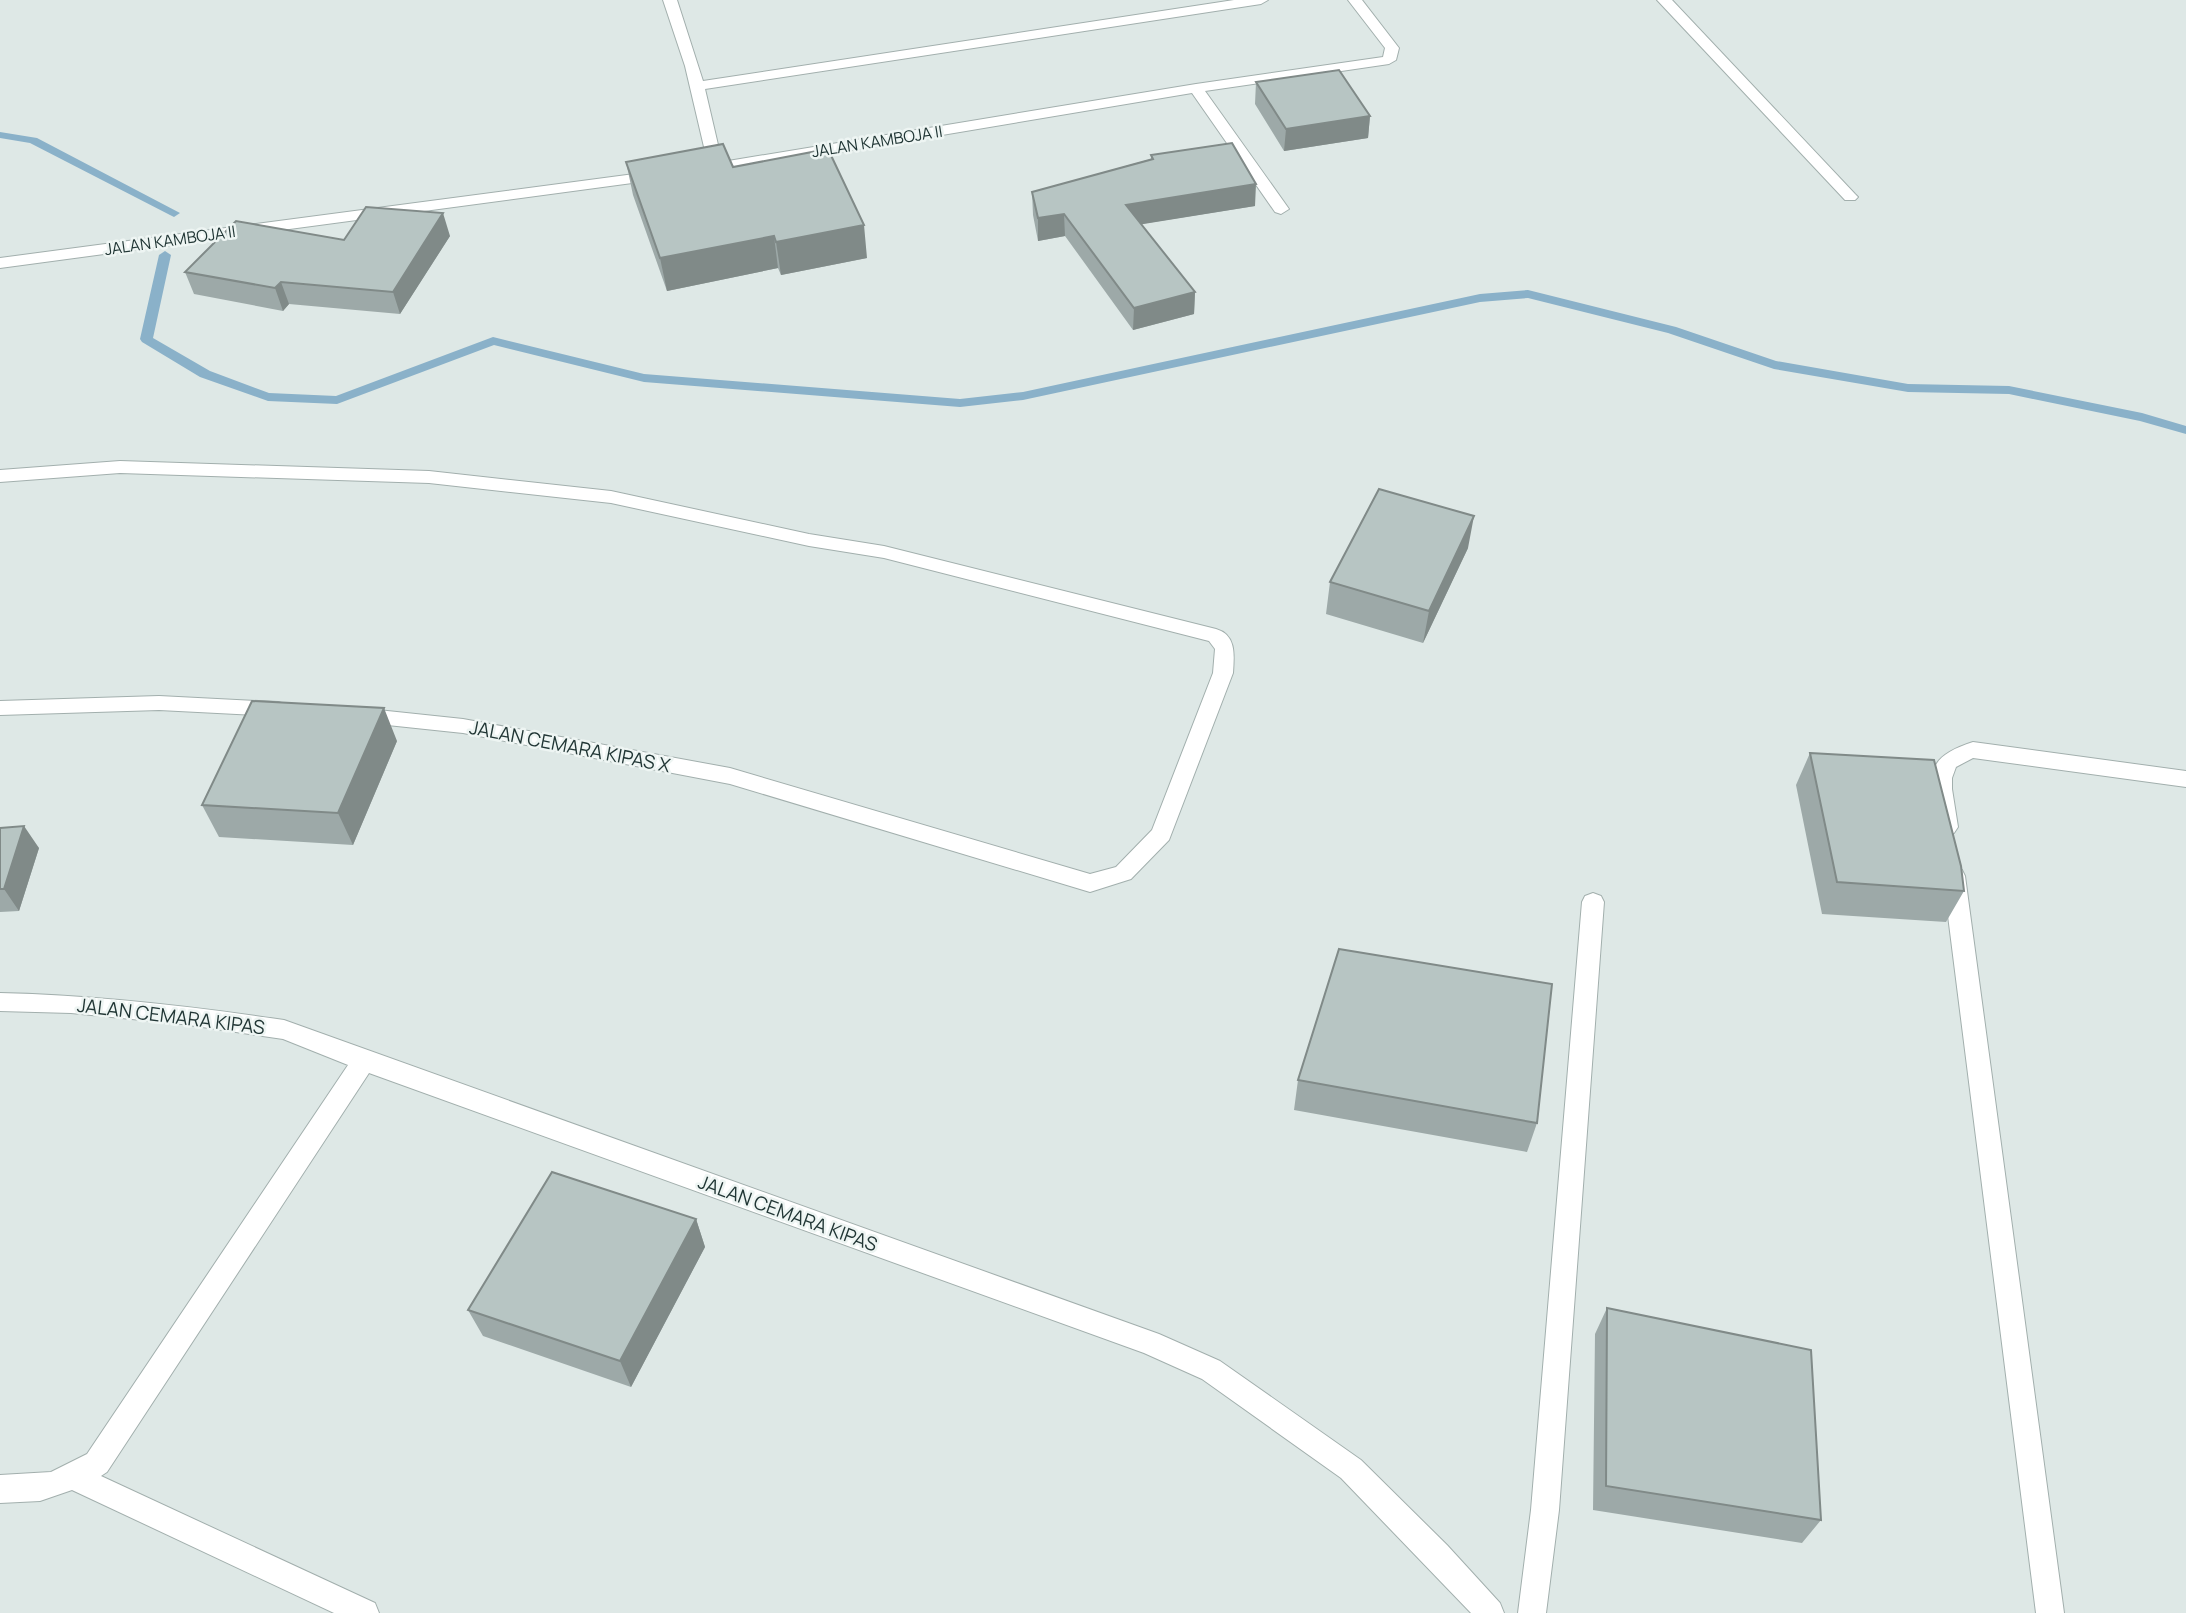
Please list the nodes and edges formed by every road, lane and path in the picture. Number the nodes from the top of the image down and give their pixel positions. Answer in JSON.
{"nodes":[{"id":1,"x":670,"y":0,"type":"edge"},
{"id":2,"x":1261,"y":0,"type":"edge"},
{"id":3,"x":1356,"y":0,"type":"edge"},
{"id":4,"x":1664,"y":0,"type":"edge"},
{"id":5,"x":697,"y":86,"type":"junction"},
{"id":6,"x":1196,"y":88,"type":"junction"},
{"id":7,"x":716,"y":168,"type":"junction"},
{"id":8,"x":1850,"y":198,"type":"dead end"},
{"id":9,"x":1281,"y":209,"type":"dead end"},
{"id":10,"x":0,"y":263,"type":"edge"},
{"id":11,"x":0,"y":475,"type":"edge"},
{"id":12,"x":0,"y":708,"type":"edge"},
{"id":13,"x":293,"y":709,"type":"edge"},
{"id":14,"x":332,"y":712,"type":"edge"},
{"id":15,"x":2186,"y":779,"type":"edge"},
{"id":16,"x":1593,"y":902,"type":"dead end"},
{"id":17,"x":0,"y":1002,"type":"edge"},
{"id":18,"x":364,"y":1061,"type":"junction"},
{"id":19,"x":73,"y":1478,"type":"junction"},
{"id":20,"x":0,"y":1489,"type":"edge"},
{"id":21,"x":365,"y":1613,"type":"edge"},
{"id":22,"x":1490,"y":1613,"type":"edge"},
{"id":23,"x":1532,"y":1613,"type":"edge"},
{"id":24,"x":2050,"y":1613,"type":"edge"}],
"edges":[{"from":1,"to":5,"type":"street"},
{"from":2,"to":5,"type":"street"},
{"from":3,"to":6,"type":"street","name":"JALAN KAMBOJA II"},
{"from":4,"to":8,"type":"street"},
{"from":5,"to":7,"type":"street"},
{"from":6,"to":7,"type":"street","name":"JALAN KAMBOJA II"},
{"from":6,"to":9,"type":"street"},
{"from":7,"to":10,"type":"street","name":"JALAN KAMBOJA II"},
{"from":11,"to":14,"type":"street","name":"JALAN CEMARA KIPAS X"},
{"from":12,"to":13,"type":"street"},
{"from":15,"to":24,"type":"street"},
{"from":16,"to":23,"type":"street"},
{"from":17,"to":18,"type":"street","name":"JALAN CEMARA KIPAS"},
{"from":18,"to":19,"type":"street"},
{"from":18,"to":22,"type":"street","name":"JALAN CEMARA KIPAS"},
{"from":19,"to":20,"type":"street"},
{"from":19,"to":21,"type":"street"}]}
